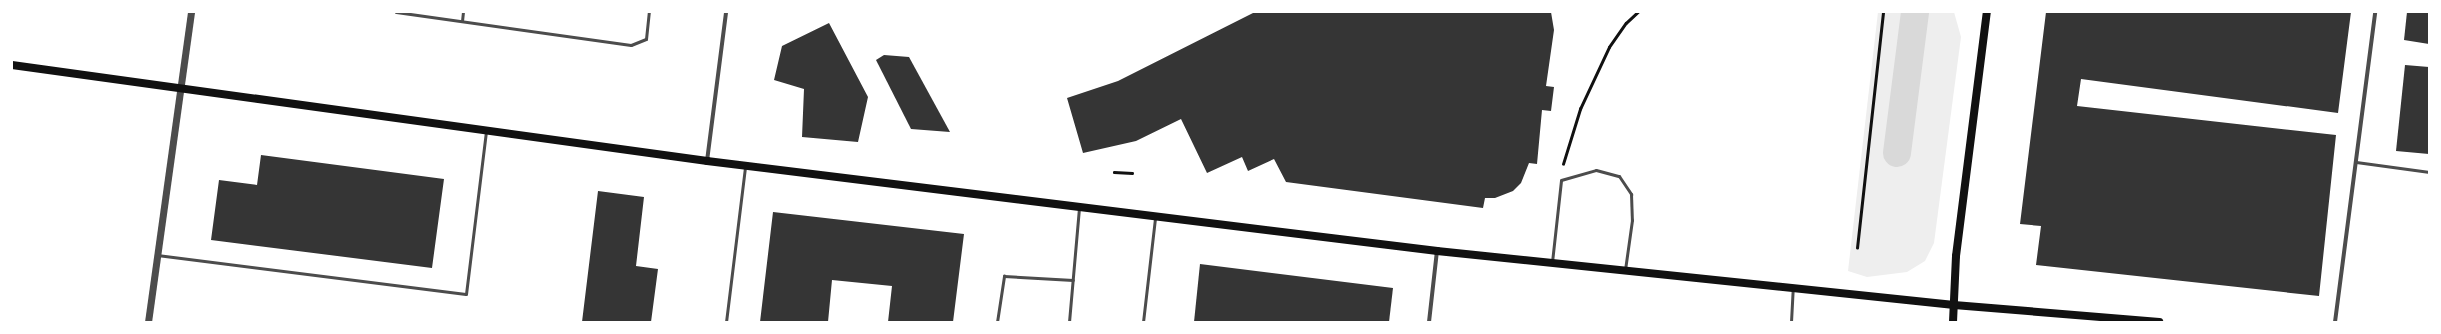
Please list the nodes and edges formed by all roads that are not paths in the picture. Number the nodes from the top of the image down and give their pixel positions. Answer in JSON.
{"nodes":[{"id":1,"x":190,"y":12,"type":"edge"},
{"id":2,"x":396,"y":12,"type":"edge"},
{"id":3,"x":463,"y":12,"type":"edge"},
{"id":4,"x":649,"y":12,"type":"edge"},
{"id":5,"x":726,"y":12,"type":"edge"},
{"id":6,"x":1987,"y":12,"type":"edge"},
{"id":7,"x":2375,"y":12,"type":"edge"},
{"id":8,"x":462,"y":21,"type":"junction"},
{"id":9,"x":12,"y":65,"type":"edge"},
{"id":10,"x":179,"y":89,"type":"junction"},
{"id":11,"x":486,"y":131,"type":"junction"},
{"id":12,"x":706,"y":161,"type":"junction"},
{"id":13,"x":2356,"y":162,"type":"junction"},
{"id":14,"x":745,"y":166,"type":"junction"},
{"id":15,"x":2429,"y":172,"type":"edge"},
{"id":16,"x":1079,"y":207,"type":"junction"},
{"id":17,"x":1155,"y":216,"type":"junction"},
{"id":18,"x":1437,"y":251,"type":"junction"},
{"id":19,"x":157,"y":255,"type":"junction"},
{"id":20,"x":1552,"y":262,"type":"junction"},
{"id":21,"x":1625,"y":270,"type":"junction"},
{"id":22,"x":1073,"y":280,"type":"junction"},
{"id":23,"x":1793,"y":287,"type":"junction"},
{"id":24,"x":1954,"y":304,"type":"junction"},
{"id":25,"x":148,"y":322,"type":"edge"},
{"id":26,"x":726,"y":322,"type":"edge"},
{"id":27,"x":997,"y":322,"type":"edge"},
{"id":28,"x":1069,"y":322,"type":"edge"},
{"id":29,"x":1143,"y":322,"type":"edge"},
{"id":30,"x":1428,"y":322,"type":"edge"},
{"id":31,"x":1791,"y":322,"type":"edge"},
{"id":32,"x":1953,"y":322,"type":"edge"},
{"id":33,"x":2159,"y":322,"type":"edge"},
{"id":34,"x":2334,"y":322,"type":"edge"}],
"edges":[{"from":1,"to":10,"type":"street"},
{"from":2,"to":8,"type":"lane"},
{"from":3,"to":8,"type":"lane"},
{"from":4,"to":8,"type":"lane"},
{"from":5,"to":12,"type":"street"},
{"from":6,"to":24,"type":"main road"},
{"from":7,"to":13,"type":"street"},
{"from":9,"to":10,"type":"main road"},
{"from":10,"to":11,"type":"main road"},
{"from":10,"to":19,"type":"street"},
{"from":11,"to":12,"type":"main road"},
{"from":11,"to":19,"type":"lane"},
{"from":12,"to":14,"type":"main road"},
{"from":13,"to":15,"type":"lane"},
{"from":13,"to":34,"type":"street"},
{"from":14,"to":16,"type":"main road"},
{"from":14,"to":26,"type":"lane"},
{"from":16,"to":17,"type":"main road"},
{"from":16,"to":22,"type":"lane"},
{"from":17,"to":18,"type":"main road"},
{"from":17,"to":29,"type":"lane"},
{"from":18,"to":20,"type":"main road"},
{"from":18,"to":30,"type":"street"},
{"from":19,"to":25,"type":"street"},
{"from":20,"to":21,"type":"main road"},
{"from":20,"to":21,"type":"lane"},
{"from":21,"to":23,"type":"main road"},
{"from":22,"to":27,"type":"lane"},
{"from":22,"to":28,"type":"lane"},
{"from":23,"to":24,"type":"main road"},
{"from":23,"to":31,"type":"lane"},
{"from":24,"to":32,"type":"main road"},
{"from":24,"to":33,"type":"main road"}]}
